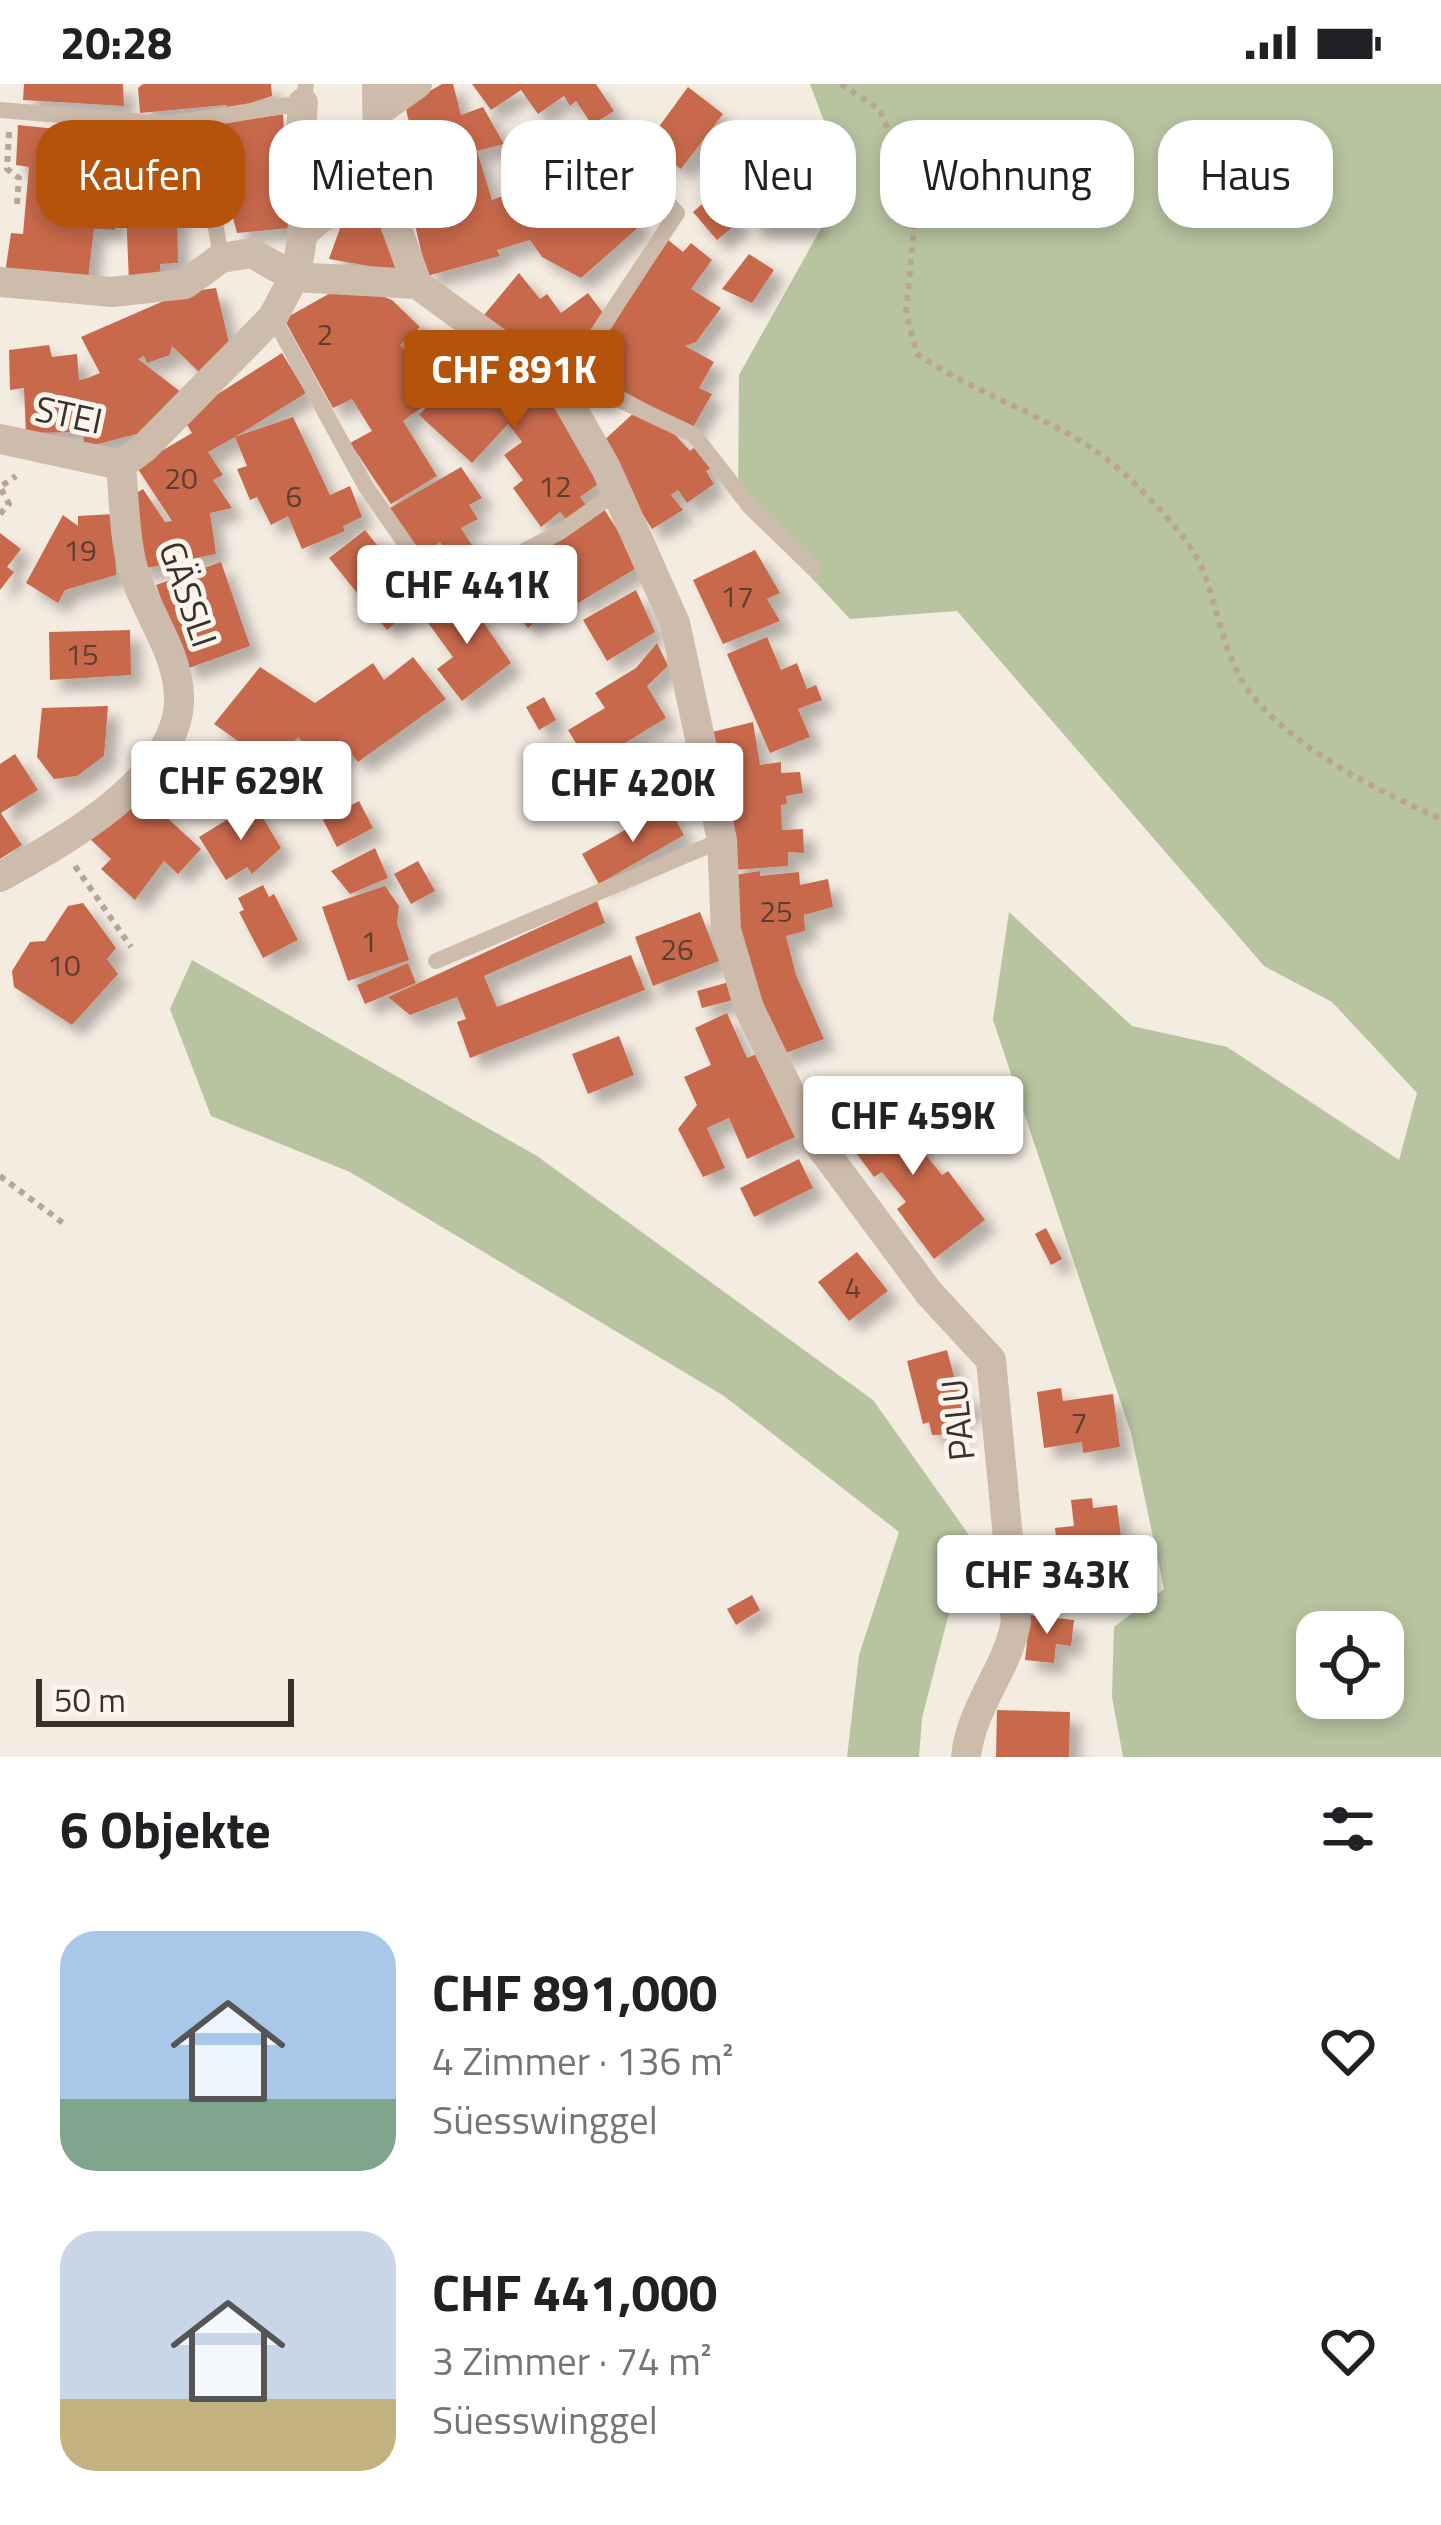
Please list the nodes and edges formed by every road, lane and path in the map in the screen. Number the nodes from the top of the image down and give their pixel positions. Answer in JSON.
{"nodes":[{"id":1,"x":417,"y":84,"type":"edge"},
{"id":2,"x":841,"y":84,"type":"edge"},
{"id":3,"x":304,"y":94,"type":"edge"},
{"id":4,"x":379,"y":97,"type":"edge"},
{"id":5,"x":0,"y":110,"type":"edge"},
{"id":6,"x":198,"y":119,"type":"junction"},
{"id":7,"x":9,"y":128,"type":"dead end"},
{"id":8,"x":17,"y":204,"type":"dead end"},
{"id":9,"x":320,"y":228,"type":"edge"},
{"id":10,"x":397,"y":228,"type":"edge"},
{"id":11,"x":667,"y":228,"type":"edge"},
{"id":12,"x":306,"y":240,"type":"junction"},
{"id":13,"x":221,"y":258,"type":"junction"},
{"id":14,"x":294,"y":277,"type":"junction"},
{"id":15,"x":0,"y":282,"type":"edge"},
{"id":16,"x":417,"y":284,"type":"junction"},
{"id":17,"x":273,"y":317,"type":"junction"},
{"id":18,"x":561,"y":389,"type":"junction"},
{"id":19,"x":0,"y":439,"type":"edge"},
{"id":20,"x":121,"y":465,"type":"junction"},
{"id":21,"x":16,"y":476,"type":"dead end"},
{"id":22,"x":617,"y":492,"type":"junction"},
{"id":23,"x":0,"y":514,"type":"edge"},
{"id":24,"x":814,"y":569,"type":"dead end"},
{"id":25,"x":155,"y":760,"type":"junction"},
{"id":26,"x":289,"y":790,"type":"dead end"},
{"id":27,"x":1441,"y":820,"type":"edge"},
{"id":28,"x":722,"y":840,"type":"junction"},
{"id":29,"x":60,"y":843,"type":"junction"},
{"id":30,"x":0,"y":877,"type":"edge"},
{"id":31,"x":130,"y":947,"type":"dead end"},
{"id":32,"x":436,"y":962,"type":"dead end"},
{"id":33,"x":0,"y":1176,"type":"edge"},
{"id":34,"x":63,"y":1223,"type":"dead end"},
{"id":35,"x":966,"y":1757,"type":"edge"}],
"edges":[{"from":1,"to":4,"type":"street"},
{"from":2,"to":27,"type":"path"},
{"from":3,"to":6,"type":"lane"},
{"from":3,"to":12,"type":"street"},
{"from":5,"to":6,"type":"lane"},
{"from":6,"to":13,"type":"lane"},
{"from":7,"to":8,"type":"path"},
{"from":9,"to":12,"type":"lane"},
{"from":10,"to":16,"type":"street"},
{"from":11,"to":18,"type":"lane"},
{"from":12,"to":14,"type":"street"},
{"from":13,"to":14,"type":"street"},
{"from":13,"to":15,"type":"street"},
{"from":14,"to":16,"type":"street"},
{"from":14,"to":17,"type":"street"},
{"from":16,"to":18,"type":"street"},
{"from":17,"to":20,"type":"street"},
{"from":17,"to":22,"type":"lane"},
{"from":18,"to":22,"type":"street","name":"PALU"},
{"from":18,"to":24,"type":"lane"},
{"from":19,"to":20,"type":"street","name":"STEI"},
{"from":20,"to":25,"type":"street","name":"GÄSSLI"},
{"from":21,"to":23,"type":"path"},
{"from":22,"to":28,"type":"street","name":"PALU"},
{"from":25,"to":26,"type":"lane"},
{"from":25,"to":29,"type":"street","name":"GÄSSLI"},
{"from":28,"to":32,"type":"lane"},
{"from":28,"to":35,"type":"street","name":"PALU"},
{"from":29,"to":30,"type":"street","name":"GÄSSLI"},
{"from":29,"to":31,"type":"path"},
{"from":33,"to":34,"type":"path"}]}
